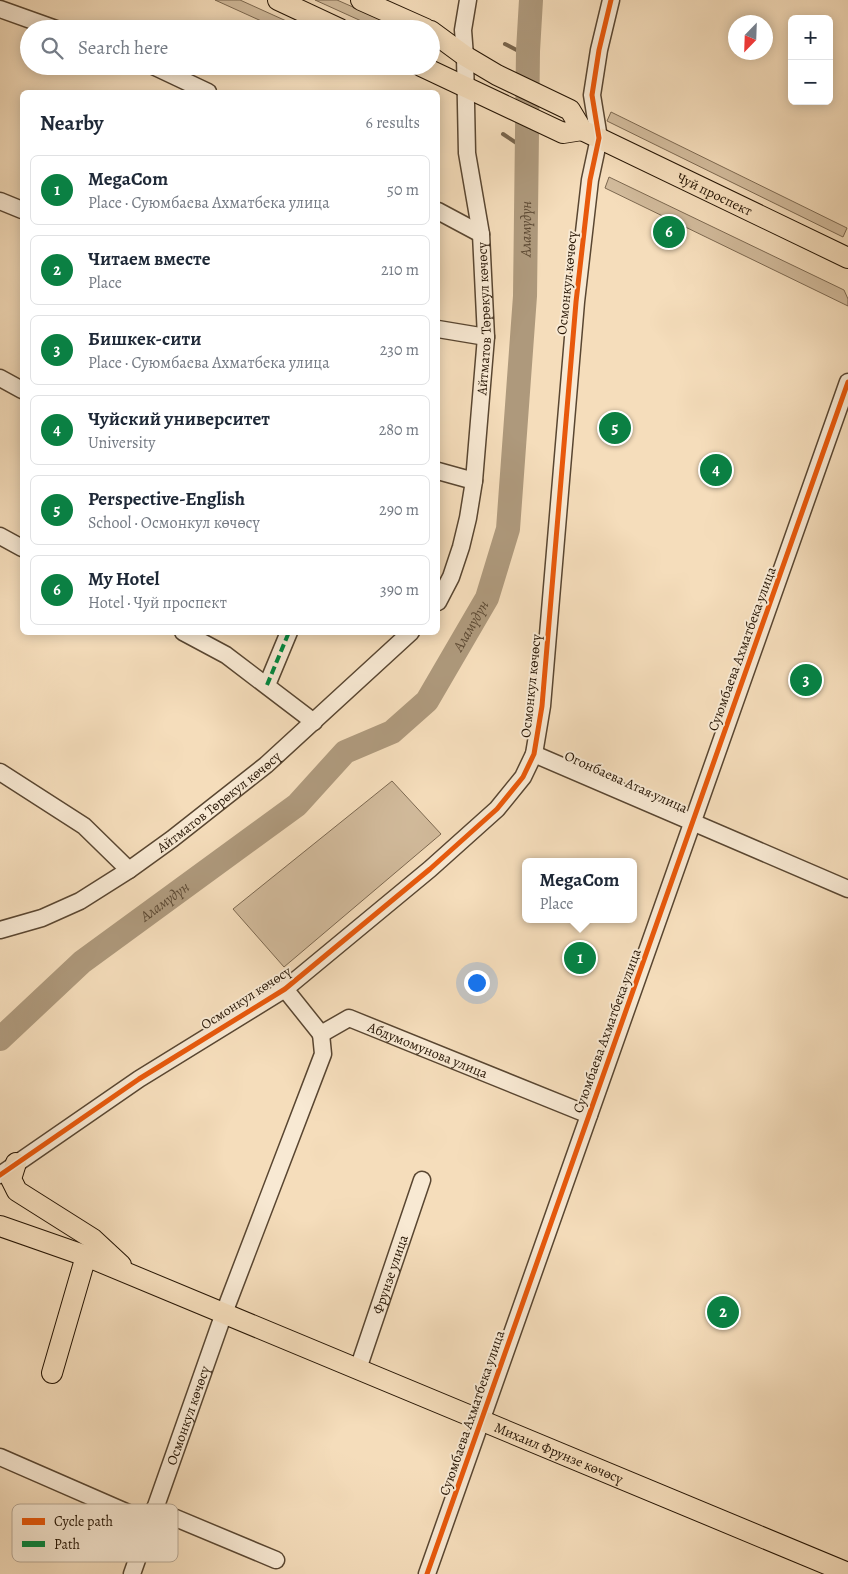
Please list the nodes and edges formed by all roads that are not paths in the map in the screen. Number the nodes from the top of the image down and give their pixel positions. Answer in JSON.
{"nodes":[{"id":1,"x":278,"y":0,"type":"edge"},
{"id":2,"x":361,"y":0,"type":"edge"},
{"id":3,"x":468,"y":0,"type":"edge"},
{"id":4,"x":611,"y":0,"type":"edge"},
{"id":5,"x":0,"y":9,"type":"edge"},
{"id":6,"x":31,"y":20,"type":"edge"},
{"id":7,"x":321,"y":20,"type":"edge"},
{"id":8,"x":406,"y":20,"type":"edge"},
{"id":9,"x":440,"y":38,"type":"edge"},
{"id":10,"x":465,"y":56,"type":"junction"},
{"id":11,"x":172,"y":75,"type":"edge"},
{"id":12,"x":440,"y":75,"type":"edge"},
{"id":13,"x":465,"y":86,"type":"junction"},
{"id":14,"x":204,"y":90,"type":"edge"},
{"id":15,"x":581,"y":134,"type":"junction"},
{"id":16,"x":0,"y":200,"type":"edge"},
{"id":17,"x":20,"y":209,"type":"edge"},
{"id":18,"x":440,"y":212,"type":"edge"},
{"id":19,"x":481,"y":234,"type":"junction"},
{"id":20,"x":848,"y":258,"type":"edge"},
{"id":21,"x":440,"y":330,"type":"edge"},
{"id":22,"x":486,"y":337,"type":"junction"},
{"id":23,"x":0,"y":378,"type":"edge"},
{"id":24,"x":848,"y":382,"type":"edge"},
{"id":25,"x":20,"y":389,"type":"edge"},
{"id":26,"x":440,"y":471,"type":"edge"},
{"id":27,"x":474,"y":481,"type":"junction"},
{"id":28,"x":0,"y":536,"type":"edge"},
{"id":29,"x":20,"y":547,"type":"edge"},
{"id":30,"x":440,"y":598,"type":"edge"},
{"id":31,"x":189,"y":635,"type":"edge"},
{"id":32,"x":289,"y":635,"type":"edge"},
{"id":33,"x":408,"y":635,"type":"edge"},
{"id":34,"x":267,"y":685,"type":"junction"},
{"id":35,"x":314,"y":722,"type":"junction"},
{"id":36,"x":534,"y":754,"type":"junction"},
{"id":37,"x":0,"y":772,"type":"edge"},
{"id":38,"x":692,"y":823,"type":"junction"},
{"id":39,"x":129,"y":870,"type":"junction"},
{"id":40,"x":848,"y":889,"type":"edge"},
{"id":41,"x":0,"y":930,"type":"edge"},
{"id":42,"x":285,"y":989,"type":"junction"},
{"id":43,"x":321,"y":1034,"type":"junction"},
{"id":44,"x":589,"y":1116,"type":"junction"},
{"id":45,"x":16,"y":1163,"type":"junction"},
{"id":46,"x":0,"y":1175,"type":"edge"},
{"id":47,"x":422,"y":1180,"type":"dead end"},
{"id":48,"x":0,"y":1226,"type":"edge"},
{"id":49,"x":86,"y":1256,"type":"junction"},
{"id":50,"x":130,"y":1274,"type":"junction"},
{"id":51,"x":224,"y":1313,"type":"junction"},
{"id":52,"x":358,"y":1369,"type":"junction"},
{"id":53,"x":52,"y":1372,"type":"dead end"},
{"id":54,"x":481,"y":1421,"type":"junction"},
{"id":55,"x":0,"y":1457,"type":"edge"},
{"id":56,"x":122,"y":1504,"type":"edge"},
{"id":57,"x":155,"y":1504,"type":"edge"},
{"id":58,"x":178,"y":1525,"type":"edge"},
{"id":59,"x":276,"y":1560,"type":"dead end"},
{"id":60,"x":136,"y":1562,"type":"edge"},
{"id":61,"x":848,"y":1573,"type":"edge"},
{"id":62,"x":132,"y":1574,"type":"edge"},
{"id":63,"x":427,"y":1574,"type":"edge"}],
"edges":[{"from":1,"to":7,"type":"main road"},
{"from":2,"to":8,"type":"main road"},
{"from":3,"to":10,"type":"street","name":"Айтматов Төрөкул көчөсү"},
{"from":4,"to":15,"type":"street","name":"Осмонкул көчөсү"},
{"from":5,"to":6,"type":"street"},
{"from":9,"to":10,"type":"main road"},
{"from":10,"to":13,"type":"street","name":"Айтматов Төрөкул көчөсү"},
{"from":10,"to":15,"type":"main road"},
{"from":11,"to":14,"type":"street"},
{"from":12,"to":13,"type":"main road","name":"Чуй проспект"},
{"from":13,"to":15,"type":"main road","name":"Чуй проспект"},
{"from":13,"to":19,"type":"street","name":"Айтматов Төрөкул көчөсү"},
{"from":15,"to":20,"type":"main road","name":"Чуй проспект"},
{"from":15,"to":36,"type":"street","name":"Осмонкул көчөсү"},
{"from":16,"to":17,"type":"street"},
{"from":18,"to":19,"type":"street"},
{"from":19,"to":22,"type":"street","name":"Айтматов Төрөкул көчөсү"},
{"from":21,"to":22,"type":"street"},
{"from":22,"to":27,"type":"street","name":"Айтматов Төрөкул көчөсү"},
{"from":23,"to":25,"type":"street"},
{"from":24,"to":38,"type":"street","name":"Суюмбаева Ахматбека улица"},
{"from":26,"to":27,"type":"street"},
{"from":27,"to":30,"type":"street","name":"Айтматов Төрөкул көчөсү"},
{"from":28,"to":29,"type":"street"},
{"from":31,"to":34,"type":"street"},
{"from":32,"to":34,"type":"street"},
{"from":33,"to":35,"type":"street","name":"Айтматов Төрөкул көчөсү"},
{"from":34,"to":35,"type":"street"},
{"from":35,"to":39,"type":"street","name":"Айтматов Төрөкул көчөсү"},
{"from":36,"to":38,"type":"street","name":"Огонбаева Атая улица"},
{"from":36,"to":42,"type":"street","name":"Осмонкул көчөсү"},
{"from":37,"to":39,"type":"street"},
{"from":38,"to":40,"type":"street","name":"Огонбаева Атая улица"},
{"from":38,"to":44,"type":"street","name":"Суюмбаева Ахматбека улица"},
{"from":39,"to":41,"type":"street","name":"Айтматов Төрөкул көчөсү"},
{"from":42,"to":43,"type":"street"},
{"from":42,"to":45,"type":"street","name":"Осмонкул көчөсү"},
{"from":43,"to":44,"type":"street","name":"Абдумомунова улица"},
{"from":43,"to":51,"type":"street","name":"Осмонкул көчөсү"},
{"from":44,"to":54,"type":"street","name":"Суюмбаева Ахматбека улица"},
{"from":45,"to":46,"type":"street","name":"Осмонкул көчөсү"},
{"from":45,"to":50,"type":"main road","name":"Михаил Фрунзе көчөсү"},
{"from":47,"to":52,"type":"street","name":"Фрунзе улица"},
{"from":48,"to":49,"type":"main road","name":"Михаил Фрунзе көчөсү"},
{"from":49,"to":50,"type":"main road","name":"Михаил Фрунзе көчөсү"},
{"from":49,"to":53,"type":"main road"},
{"from":50,"to":51,"type":"main road","name":"Михаил Фрунзе көчөсү"},
{"from":51,"to":52,"type":"main road","name":"Михаил Фрунзе көчөсү"},
{"from":51,"to":57,"type":"street","name":"Осмонкул көчөсү"},
{"from":52,"to":54,"type":"main road","name":"Михаил Фрунзе көчөсү"},
{"from":54,"to":61,"type":"main road","name":"Михаил Фрунзе көчөсү"},
{"from":54,"to":63,"type":"street","name":"Суюмбаева Ахматбека улица"},
{"from":55,"to":56,"type":"street"},
{"from":58,"to":59,"type":"street"},
{"from":60,"to":62,"type":"street","name":"Осмонкул көчөсү"}]}
